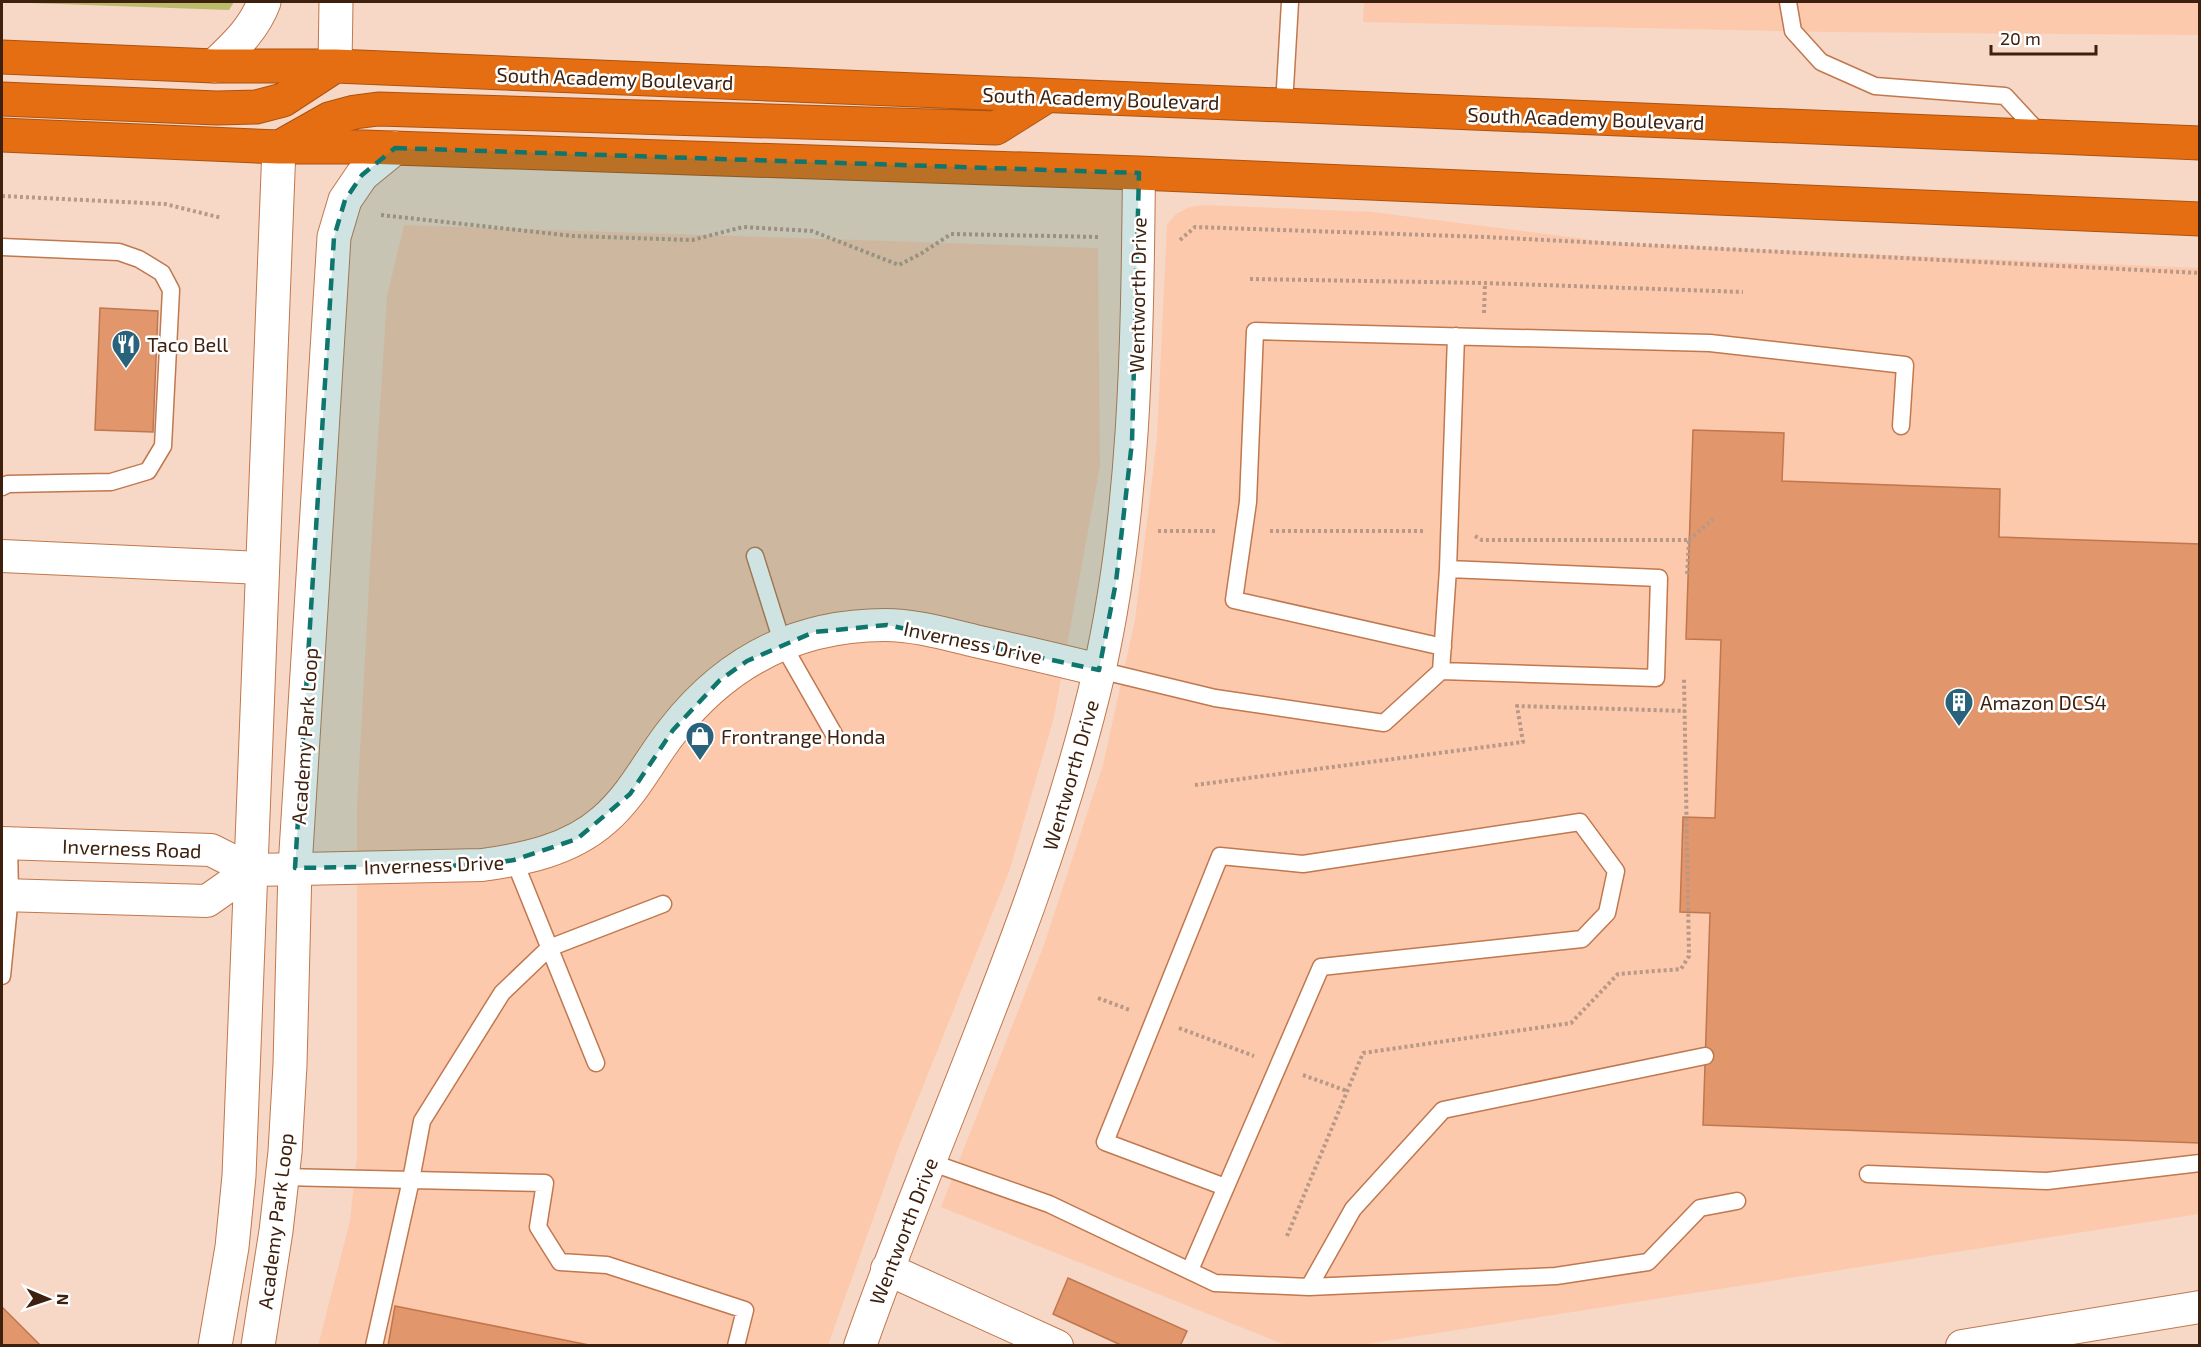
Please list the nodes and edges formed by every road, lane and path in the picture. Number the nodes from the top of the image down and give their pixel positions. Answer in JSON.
{"nodes":[{"id":1,"x":264,"y":2,"type":"edge"},
{"id":2,"x":336,"y":2,"type":"edge"},
{"id":3,"x":1290,"y":2,"type":"edge"},
{"id":4,"x":1788,"y":2,"type":"edge"},
{"id":5,"x":2,"y":57,"type":"edge"},
{"id":6,"x":214,"y":66,"type":"junction"},
{"id":7,"x":334,"y":66,"type":"junction"},
{"id":8,"x":1047,"y":96,"type":"junction"},
{"id":9,"x":2,"y":99,"type":"edge"},
{"id":10,"x":1284,"y":105,"type":"junction"},
{"id":11,"x":2,"y":135,"type":"edge"},
{"id":12,"x":2043,"y":136,"type":"junction"},
{"id":13,"x":2199,"y":143,"type":"edge"},
{"id":14,"x":279,"y":147,"type":"junction"},
{"id":15,"x":395,"y":148,"type":"junction"},
{"id":16,"x":1139,"y":173,"type":"junction"},
{"id":17,"x":2,"y":196,"type":"edge"},
{"id":18,"x":381,"y":215,"type":"dead end"},
{"id":19,"x":222,"y":218,"type":"dead end"},
{"id":20,"x":2199,"y":219,"type":"edge"},
{"id":21,"x":1100,"y":237,"type":"dead end"},
{"id":22,"x":1180,"y":240,"type":"dead end"},
{"id":23,"x":2,"y":247,"type":"edge"},
{"id":24,"x":2199,"y":273,"type":"edge"},
{"id":25,"x":1250,"y":279,"type":"dead end"},
{"id":26,"x":1743,"y":292,"type":"dead end"},
{"id":27,"x":1456,"y":336,"type":"junction"},
{"id":28,"x":1901,"y":426,"type":"dead end"},
{"id":29,"x":2,"y":487,"type":"edge"},
{"id":30,"x":1713,"y":519,"type":"dead end"},
{"id":31,"x":1158,"y":531,"type":"dead end"},
{"id":32,"x":1244,"y":531,"type":"junction"},
{"id":33,"x":1450,"y":532,"type":"junction"},
{"id":34,"x":1689,"y":540,"type":"junction"},
{"id":35,"x":2,"y":556,"type":"edge"},
{"id":36,"x":755,"y":556,"type":"dead end"},
{"id":37,"x":262,"y":568,"type":"junction"},
{"id":38,"x":1448,"y":569,"type":"junction"},
{"id":39,"x":1687,"y":584,"type":"dead end"},
{"id":40,"x":783,"y":645,"type":"junction"},
{"id":41,"x":1443,"y":647,"type":"junction"},
{"id":42,"x":1099,"y":670,"type":"junction"},
{"id":43,"x":1441,"y":671,"type":"junction"},
{"id":44,"x":1684,"y":671,"type":"dead end"},
{"id":45,"x":1685,"y":711,"type":"junction"},
{"id":46,"x":835,"y":736,"type":"dead end"},
{"id":47,"x":1195,"y":785,"type":"dead end"},
{"id":48,"x":5,"y":844,"type":"edge"},
{"id":49,"x":514,"y":860,"type":"junction"},
{"id":50,"x":295,"y":868,"type":"junction"},
{"id":51,"x":251,"y":870,"type":"junction"},
{"id":52,"x":6,"y":895,"type":"edge"},
{"id":53,"x":663,"y":904,"type":"dead end"},
{"id":54,"x":549,"y":948,"type":"junction"},
{"id":55,"x":2,"y":976,"type":"edge"},
{"id":56,"x":1098,"y":998,"type":"dead end"},
{"id":57,"x":1155,"y":1019,"type":"junction"},
{"id":58,"x":1705,"y":1056,"type":"dead end"},
{"id":59,"x":596,"y":1063,"type":"dead end"},
{"id":60,"x":1278,"y":1066,"type":"junction"},
{"id":61,"x":1347,"y":1091,"type":"junction"},
{"id":62,"x":930,"y":1162,"type":"junction"},
{"id":63,"x":2199,"y":1163,"type":"edge"},
{"id":64,"x":1868,"y":1174,"type":"dead end"},
{"id":65,"x":282,"y":1177,"type":"junction"},
{"id":66,"x":411,"y":1180,"type":"junction"},
{"id":67,"x":1226,"y":1187,"type":"junction"},
{"id":68,"x":1737,"y":1201,"type":"dead end"},
{"id":69,"x":1287,"y":1236,"type":"dead end"},
{"id":70,"x":887,"y":1269,"type":"junction"},
{"id":71,"x":1190,"y":1270,"type":"junction"},
{"id":72,"x":1309,"y":1287,"type":"junction"},
{"id":73,"x":2199,"y":1307,"type":"edge"},
{"id":74,"x":1000,"y":1334,"type":"edge"},
{"id":75,"x":214,"y":1346,"type":"edge"},
{"id":76,"x":258,"y":1346,"type":"edge"},
{"id":77,"x":374,"y":1346,"type":"edge"},
{"id":78,"x":736,"y":1346,"type":"edge"},
{"id":79,"x":860,"y":1346,"type":"edge"},
{"id":80,"x":1057,"y":1346,"type":"edge"},
{"id":81,"x":1962,"y":1346,"type":"edge"}],
"edges":[{"from":1,"to":6,"type":"street"},
{"from":2,"to":7,"type":"street"},
{"from":3,"to":10,"type":"lane"},
{"from":4,"to":12,"type":"lane"},
{"from":5,"to":6,"type":"highway","name":"South Academy Boulevard"},
{"from":6,"to":7,"type":"highway","name":"South Academy Boulevard"},
{"from":7,"to":8,"type":"highway","name":"South Academy Boulevard"},
{"from":7,"to":9,"type":"highway"},
{"from":8,"to":10,"type":"highway","name":"South Academy Boulevard"},
{"from":8,"to":14,"type":"highway"},
{"from":10,"to":12,"type":"highway","name":"South Academy Boulevard"},
{"from":11,"to":14,"type":"highway"},
{"from":12,"to":13,"type":"highway","name":"South Academy Boulevard"},
{"from":14,"to":15,"type":"highway"},
{"from":14,"to":37,"type":"street","name":"Academy Park Loop"},
{"from":15,"to":16,"type":"highway"},
{"from":15,"to":50,"type":"street","name":"Academy Park Loop"},
{"from":16,"to":20,"type":"highway"},
{"from":16,"to":42,"type":"street","name":"Wentworth Drive"},
{"from":17,"to":19,"type":"path"},
{"from":18,"to":21,"type":"path"},
{"from":22,"to":24,"type":"path"},
{"from":23,"to":29,"type":"lane"},
{"from":25,"to":26,"type":"path"},
{"from":27,"to":28,"type":"lane"},
{"from":27,"to":32,"type":"lane"},
{"from":27,"to":33,"type":"lane"},
{"from":30,"to":34,"type":"path"},
{"from":31,"to":32,"type":"path"},
{"from":32,"to":33,"type":"path"},
{"from":32,"to":41,"type":"lane"},
{"from":33,"to":34,"type":"path"},
{"from":33,"to":38,"type":"lane"},
{"from":34,"to":39,"type":"path"},
{"from":35,"to":37,"type":"street"},
{"from":36,"to":40,"type":"lane"},
{"from":37,"to":51,"type":"street","name":"Academy Park Loop"},
{"from":38,"to":41,"type":"lane"},
{"from":38,"to":43,"type":"lane"},
{"from":40,"to":42,"type":"street","name":"Inverness Drive"},
{"from":40,"to":46,"type":"lane"},
{"from":40,"to":49,"type":"street","name":"Inverness Drive"},
{"from":41,"to":43,"type":"lane"},
{"from":42,"to":43,"type":"lane"},
{"from":42,"to":62,"type":"street","name":"Wentworth Drive"},
{"from":44,"to":45,"type":"path"},
{"from":45,"to":47,"type":"path"},
{"from":45,"to":61,"type":"path"},
{"from":48,"to":51,"type":"street","name":"Inverness Road"},
{"from":48,"to":52,"type":"lane"},
{"from":49,"to":50,"type":"street","name":"Inverness Drive"},
{"from":49,"to":54,"type":"lane"},
{"from":50,"to":51,"type":"street","name":"Inverness Drive"},
{"from":50,"to":65,"type":"street","name":"Academy Park Loop"},
{"from":51,"to":52,"type":"street"},
{"from":51,"to":75,"type":"street","name":"Academy Park Loop"},
{"from":52,"to":55,"type":"lane"},
{"from":53,"to":54,"type":"lane"},
{"from":54,"to":59,"type":"lane"},
{"from":54,"to":66,"type":"lane"},
{"from":56,"to":57,"type":"path"},
{"from":57,"to":60,"type":"path"},
{"from":57,"to":60,"type":"lane"},
{"from":57,"to":67,"type":"lane"},
{"from":58,"to":72,"type":"lane"},
{"from":60,"to":61,"type":"path"},
{"from":60,"to":67,"type":"lane"},
{"from":61,"to":69,"type":"path"},
{"from":62,"to":70,"type":"street","name":"Wentworth Drive"},
{"from":62,"to":71,"type":"lane"},
{"from":63,"to":64,"type":"lane"},
{"from":65,"to":66,"type":"lane"},
{"from":65,"to":76,"type":"street","name":"Academy Park Loop"},
{"from":66,"to":77,"type":"lane"},
{"from":66,"to":78,"type":"lane"},
{"from":67,"to":71,"type":"lane"},
{"from":68,"to":72,"type":"lane"},
{"from":70,"to":74,"type":"street"},
{"from":70,"to":79,"type":"street","name":"Wentworth Drive"},
{"from":71,"to":72,"type":"lane"},
{"from":73,"to":81,"type":"street"},
{"from":74,"to":80,"type":"street"}]}
